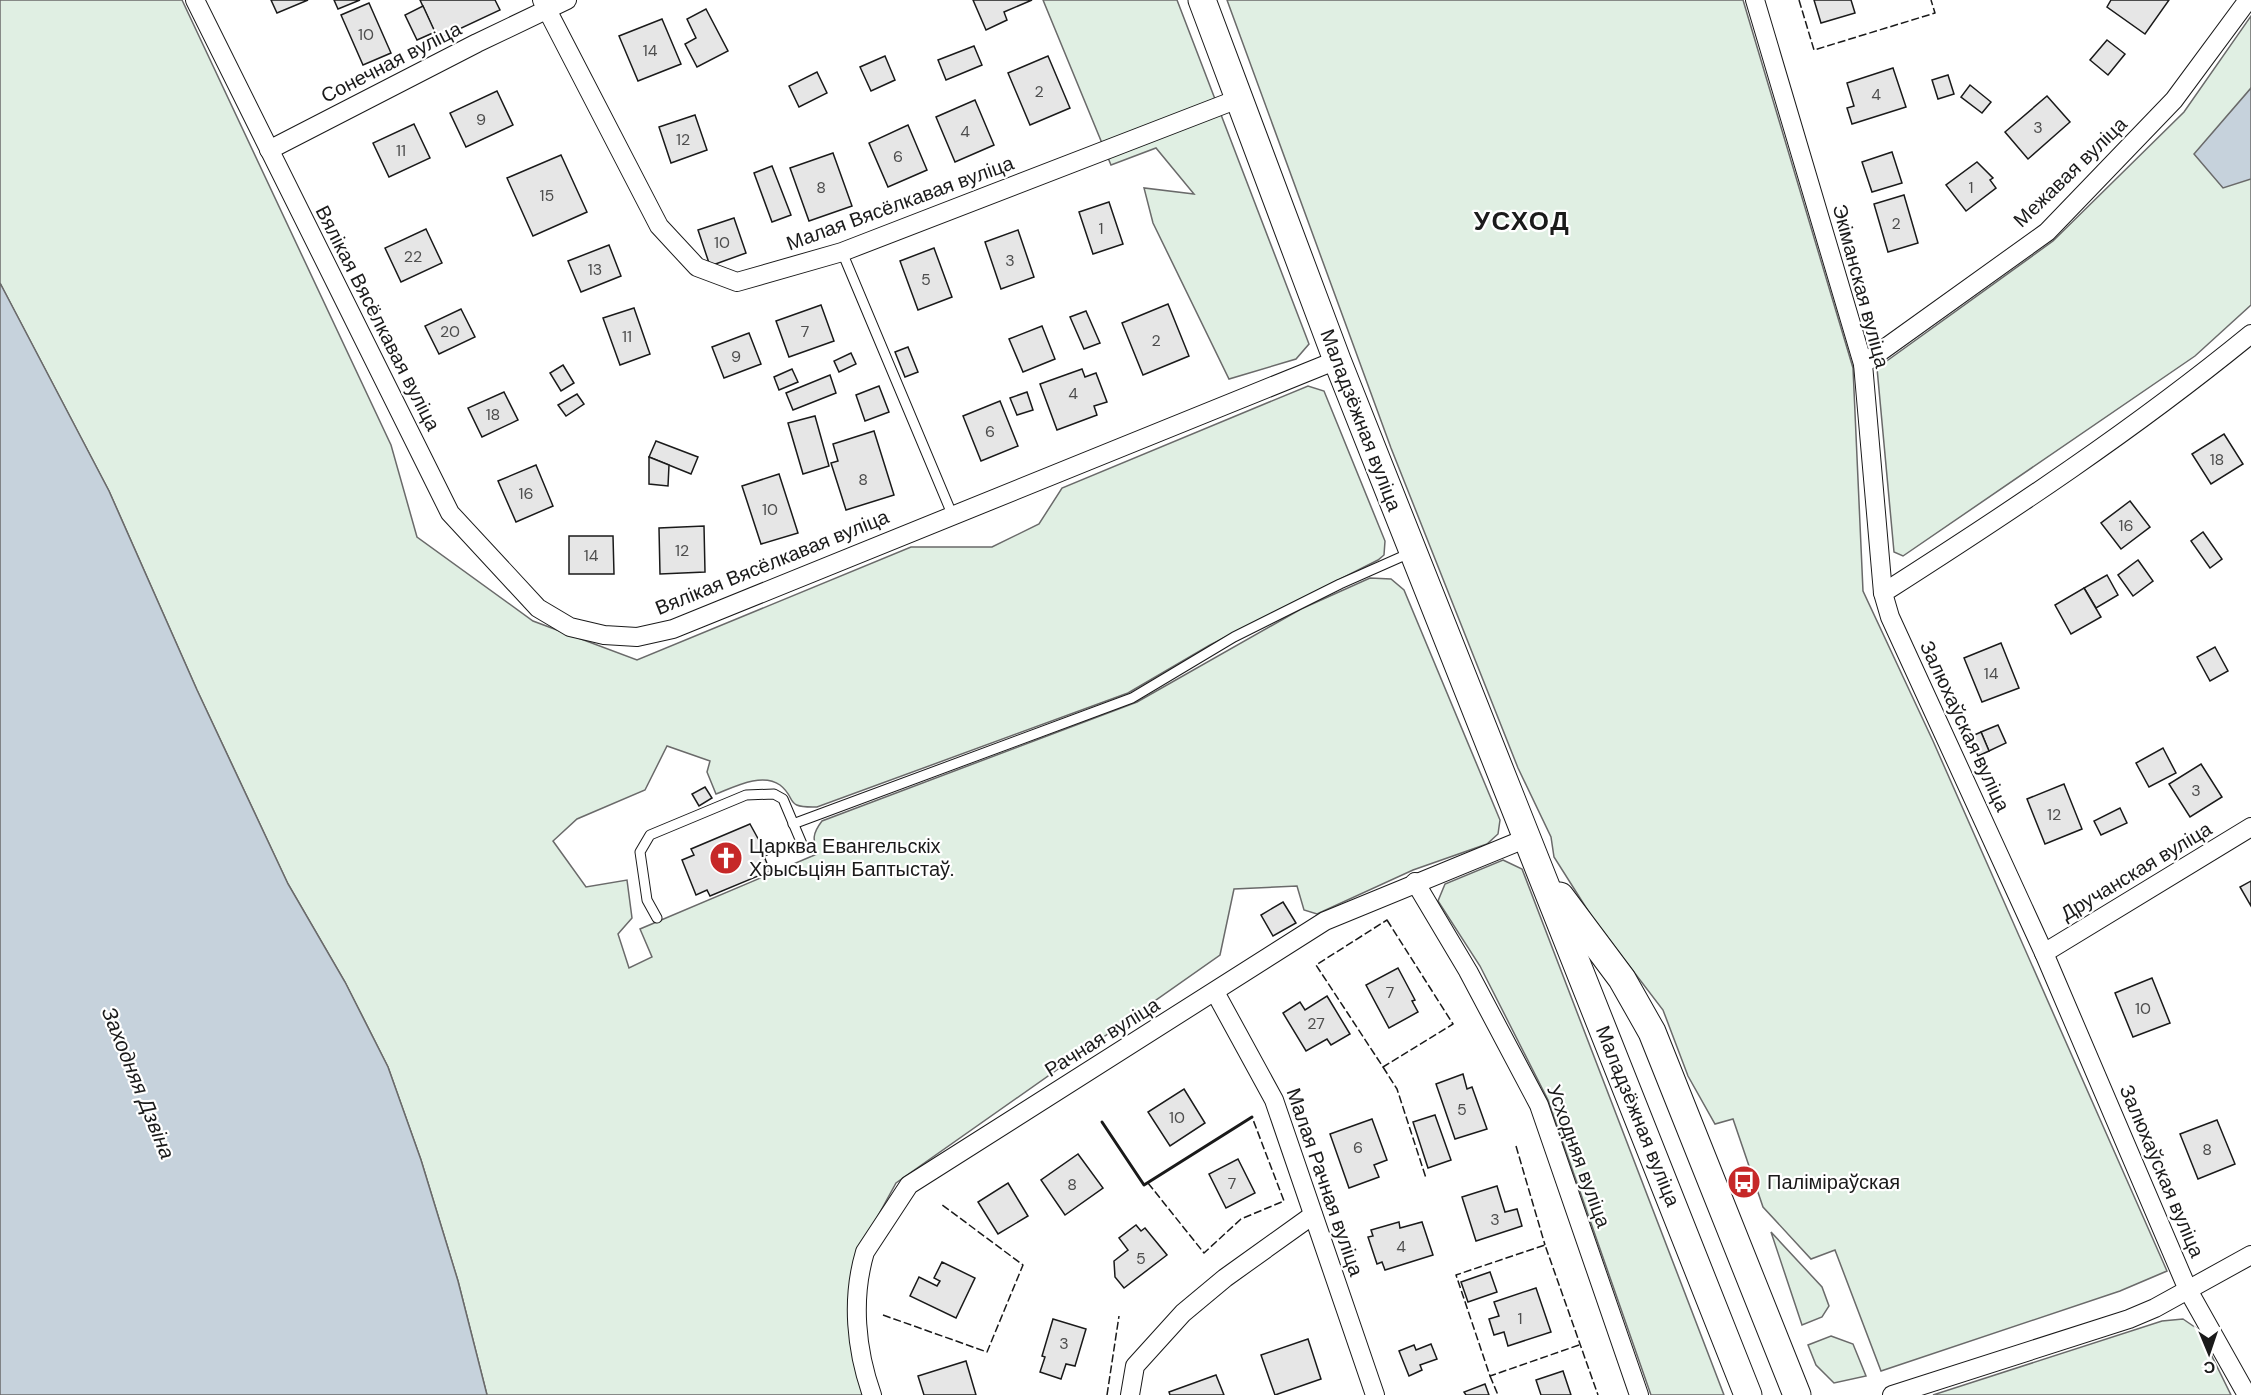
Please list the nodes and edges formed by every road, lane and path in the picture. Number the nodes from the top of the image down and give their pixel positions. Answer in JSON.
{"nodes":[{"id":1,"x":195,"y":0,"type":"edge"},
{"id":2,"x":567,"y":0,"type":"edge"},
{"id":3,"x":1202,"y":0,"type":"edge"},
{"id":4,"x":1755,"y":0,"type":"edge"},
{"id":5,"x":2248,"y":0,"type":"edge"},
{"id":6,"x":544,"y":5,"type":"edge"},
{"id":7,"x":1238,"y":99,"type":"junction"},
{"id":8,"x":269,"y":150,"type":"junction"},
{"id":9,"x":842,"y":252,"type":"junction"},
{"id":10,"x":2251,"y":334,"type":"edge"},
{"id":11,"x":1337,"y":360,"type":"junction"},
{"id":12,"x":1863,"y":364,"type":"junction"},
{"id":13,"x":952,"y":514,"type":"junction"},
{"id":14,"x":1412,"y":552,"type":"junction"},
{"id":15,"x":1883,"y":592,"type":"junction"},
{"id":16,"x":794,"y":824,"type":"junction"},
{"id":17,"x":2251,"y":827,"type":"edge"},
{"id":18,"x":1527,"y":838,"type":"junction"},
{"id":19,"x":802,"y":844,"type":"dead end"},
{"id":20,"x":1415,"y":882,"type":"junction"},
{"id":21,"x":657,"y":918,"type":"dead end"},
{"id":22,"x":2044,"y":953,"type":"junction"},
{"id":23,"x":1215,"y":992,"type":"junction"},
{"id":24,"x":1313,"y":1215,"type":"junction"},
{"id":25,"x":2251,"y":1255,"type":"edge"},
{"id":26,"x":2188,"y":1290,"type":"junction"},
{"id":27,"x":872,"y":1395,"type":"edge"},
{"id":28,"x":1130,"y":1395,"type":"edge"},
{"id":29,"x":1375,"y":1395,"type":"edge"},
{"id":30,"x":1639,"y":1395,"type":"edge"},
{"id":31,"x":1748,"y":1395,"type":"edge"},
{"id":32,"x":1797,"y":1395,"type":"edge"},
{"id":33,"x":1892,"y":1395,"type":"edge"},
{"id":34,"x":2247,"y":1395,"type":"edge"}],
"edges":[{"from":1,"to":8,"type":"street","name":"Вялікая Вясёлкавая вуліца"},
{"from":2,"to":6,"type":"street","name":"Сонечная вуліца"},
{"from":3,"to":7,"type":"main road","name":"Маладзёжная вуліца"},
{"from":4,"to":12,"type":"street","name":"Экіманская вуліца"},
{"from":5,"to":12,"type":"street","name":"Межавая вуліца"},
{"from":6,"to":8,"type":"street","name":"Сонечная вуліца"},
{"from":6,"to":9,"type":"street","name":"Малая Вясёлкавая вуліца"},
{"from":7,"to":9,"type":"street","name":"Малая Вясёлкавая вуліца"},
{"from":7,"to":11,"type":"main road","name":"Маладзёжная вуліца"},
{"from":8,"to":13,"type":"street","name":"Вялікая Вясёлкавая вуліца"},
{"from":9,"to":13,"type":"lane"},
{"from":10,"to":15,"type":"street"},
{"from":11,"to":13,"type":"street","name":"Вялікая Вясёлкавая вуліца"},
{"from":11,"to":14,"type":"main road","name":"Маладзёжная вуліца"},
{"from":12,"to":15,"type":"street","name":"Экіманская вуліца"},
{"from":14,"to":16,"type":"lane"},
{"from":14,"to":18,"type":"main road","name":"Маладзёжная вуліца"},
{"from":15,"to":22,"type":"street","name":"Залюхаўская вуліца"},
{"from":16,"to":19,"type":"lane"},
{"from":16,"to":21,"type":"lane"},
{"from":17,"to":22,"type":"street","name":"Дручанская вуліца"},
{"from":18,"to":20,"type":"street","name":"Рачная вуліца"},
{"from":18,"to":31,"type":"main road","name":"Маладзёжная вуліца"},
{"from":18,"to":32,"type":"main road","name":"Маладзёжная вуліца"},
{"from":20,"to":23,"type":"street","name":"Рачная вуліца"},
{"from":20,"to":30,"type":"street","name":"Усходняя вуліца"},
{"from":22,"to":26,"type":"street","name":"Залюхаўская вуліца"},
{"from":23,"to":24,"type":"street","name":"Малая Рачная вуліца"},
{"from":23,"to":27,"type":"street","name":"Рачная вуліца"},
{"from":24,"to":28,"type":"street"},
{"from":24,"to":29,"type":"street","name":"Малая Рачная вуліца"},
{"from":25,"to":26,"type":"street"},
{"from":26,"to":33,"type":"street"},
{"from":26,"to":34,"type":"street","name":"Залюхаўская вуліца"}]}
